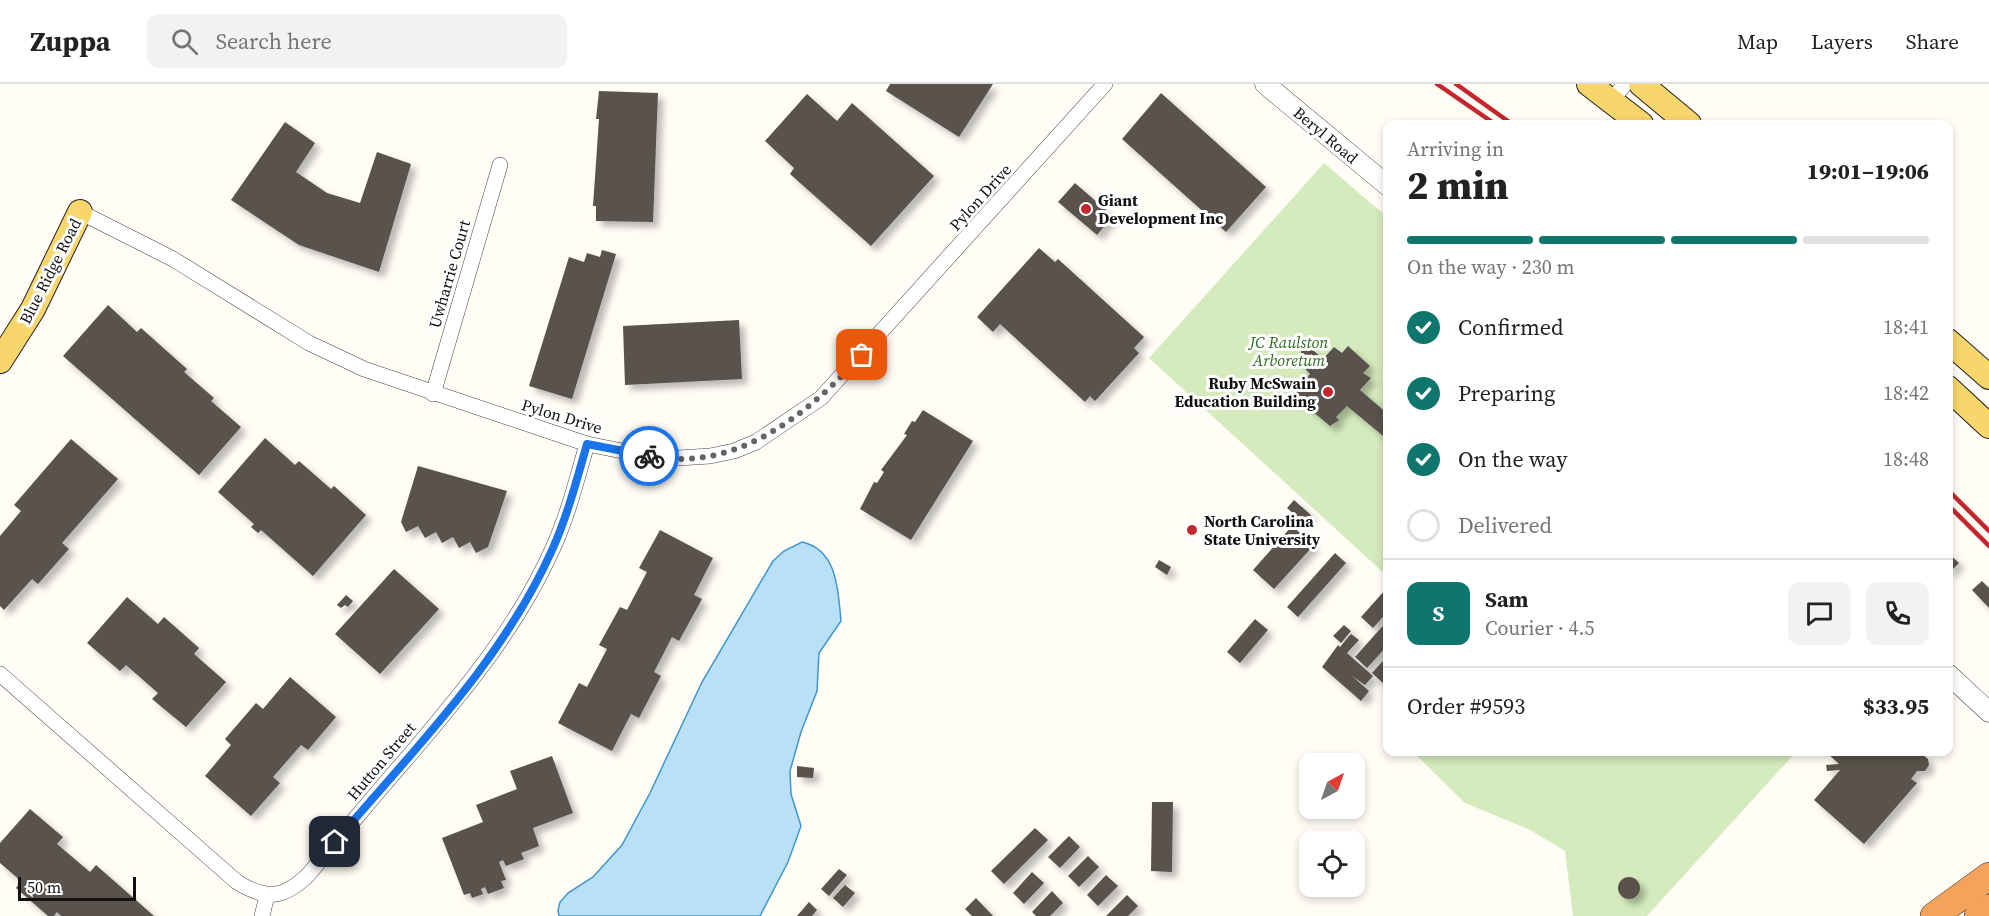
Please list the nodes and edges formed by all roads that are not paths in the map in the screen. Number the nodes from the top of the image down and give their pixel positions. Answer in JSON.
{"nodes":[{"id":1,"x":1106,"y":84,"type":"edge"},
{"id":2,"x":1265,"y":84,"type":"edge"},
{"id":3,"x":1589,"y":84,"type":"edge"},
{"id":4,"x":1641,"y":84,"type":"edge"},
{"id":5,"x":1618,"y":92,"type":"edge"},
{"id":6,"x":1638,"y":120,"type":"edge"},
{"id":7,"x":1684,"y":120,"type":"edge"},
{"id":8,"x":500,"y":165,"type":"dead end"},
{"id":9,"x":1383,"y":182,"type":"edge"},
{"id":10,"x":80,"y":212,"type":"joint"},
{"id":11,"x":1953,"y":345,"type":"edge"},
{"id":12,"x":0,"y":361,"type":"edge"},
{"id":13,"x":1989,"y":377,"type":"edge"},
{"id":14,"x":1953,"y":393,"type":"edge"},
{"id":15,"x":433,"y":394,"type":"junction"},
{"id":16,"x":1989,"y":426,"type":"edge"},
{"id":17,"x":587,"y":444,"type":"junction"},
{"id":18,"x":0,"y":674,"type":"edge"},
{"id":19,"x":1953,"y":679,"type":"edge"},
{"id":20,"x":1989,"y":712,"type":"edge"},
{"id":21,"x":1989,"y":876,"type":"edge"},
{"id":22,"x":267,"y":895,"type":"junction"},
{"id":23,"x":1989,"y":908,"type":"edge"},
{"id":24,"x":262,"y":916,"type":"edge"},
{"id":25,"x":1934,"y":916,"type":"edge"},
{"id":26,"x":1978,"y":916,"type":"edge"}],
"edges":[{"from":1,"to":17,"type":"street","name":"Pylon Drive"},
{"from":2,"to":9,"type":"street","name":"Beryl Road"},
{"from":3,"to":5,"type":"main road"},
{"from":4,"to":7,"type":"main road"},
{"from":5,"to":6,"type":"main road"},
{"from":8,"to":15,"type":"street","name":"Uwharrie Court"},
{"from":10,"to":12,"type":"main road","name":"Blue Ridge Road"},
{"from":10,"to":15,"type":"street","name":"Pylon Drive"},
{"from":11,"to":13,"type":"main road"},
{"from":14,"to":16,"type":"main road"},
{"from":15,"to":17,"type":"street","name":"Pylon Drive"},
{"from":17,"to":22,"type":"street","name":"Hutton Street"},
{"from":18,"to":22,"type":"street"},
{"from":19,"to":20,"type":"street"},
{"from":21,"to":25,"type":"highway"},
{"from":22,"to":24,"type":"street"},
{"from":23,"to":26,"type":"highway"}]}
